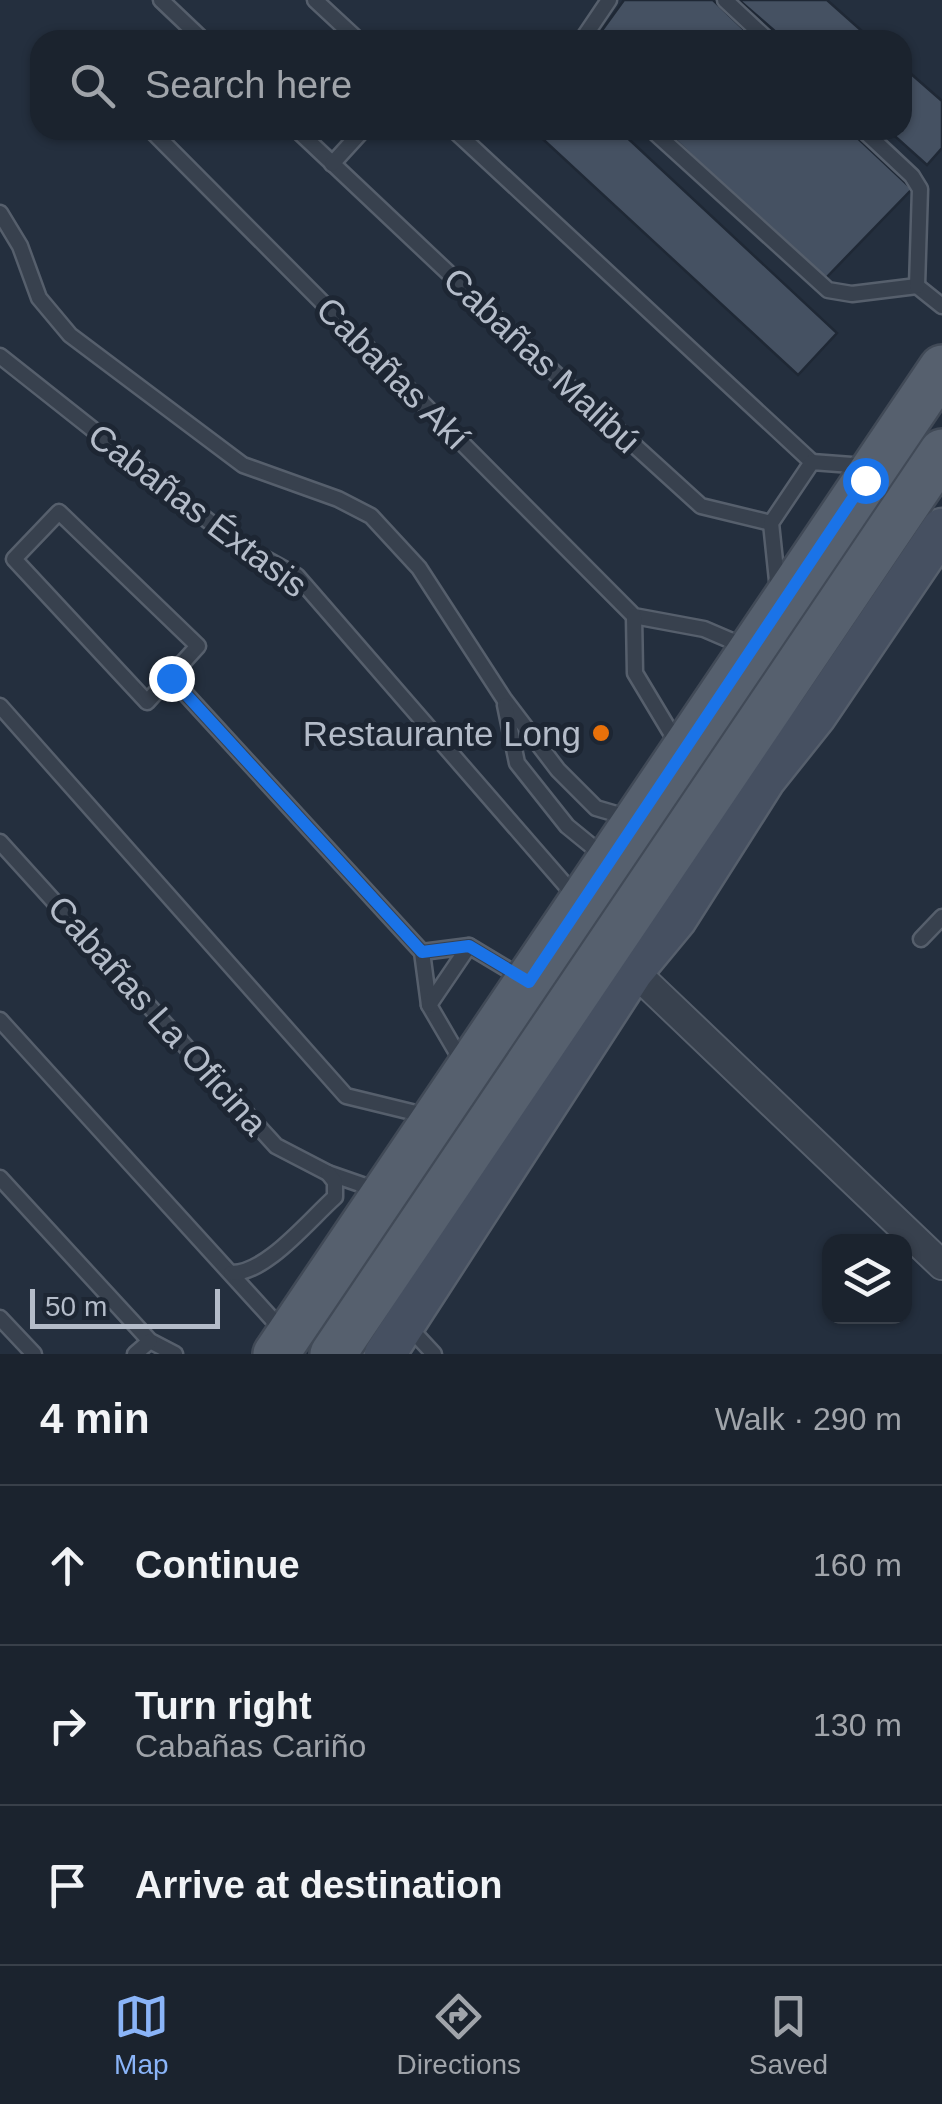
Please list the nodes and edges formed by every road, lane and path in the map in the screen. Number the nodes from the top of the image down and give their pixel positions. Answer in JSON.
{"nodes":[{"id":1,"x":161,"y":0,"type":"edge"},
{"id":2,"x":315,"y":0,"type":"edge"},
{"id":3,"x":609,"y":0,"type":"edge"},
{"id":4,"x":725,"y":0,"type":"edge"},
{"id":5,"x":192,"y":30,"type":"edge"},
{"id":6,"x":347,"y":30,"type":"edge"},
{"id":7,"x":589,"y":30,"type":"edge"},
{"id":8,"x":757,"y":30,"type":"edge"},
{"id":9,"x":161,"y":140,"type":"edge"},
{"id":10,"x":307,"y":140,"type":"edge"},
{"id":11,"x":354,"y":140,"type":"edge"},
{"id":12,"x":465,"y":140,"type":"edge"},
{"id":13,"x":663,"y":140,"type":"edge"},
{"id":14,"x":874,"y":140,"type":"edge"},
{"id":15,"x":332,"y":164,"type":"junction"},
{"id":16,"x":0,"y":213,"type":"edge"},
{"id":17,"x":917,"y":286,"type":"junction"},
{"id":18,"x":942,"y":306,"type":"edge"},
{"id":19,"x":0,"y":356,"type":"edge"},
{"id":20,"x":942,"y":368,"type":"edge"},
{"id":21,"x":942,"y":452,"type":"edge"},
{"id":22,"x":812,"y":462,"type":"junction"},
{"id":23,"x":876,"y":467,"type":"junction"},
{"id":24,"x":770,"y":523,"type":"junction"},
{"id":25,"x":942,"y":529,"type":"edge"},
{"id":26,"x":778,"y":613,"type":"junction"},
{"id":27,"x":634,"y":616,"type":"junction"},
{"id":28,"x":752,"y":650,"type":"junction"},
{"id":29,"x":171,"y":678,"type":"junction"},
{"id":30,"x":504,"y":699,"type":"junction"},
{"id":31,"x":0,"y":706,"type":"edge"},
{"id":32,"x":682,"y":751,"type":"junction"},
{"id":33,"x":636,"y":820,"type":"junction"},
{"id":34,"x":0,"y":842,"type":"edge"},
{"id":35,"x":610,"y":861,"type":"junction"},
{"id":36,"x":581,"y":903,"type":"junction"},
{"id":37,"x":942,"y":917,"type":"edge"},
{"id":38,"x":921,"y":939,"type":"dead end"},
{"id":39,"x":469,"y":946,"type":"junction"},
{"id":40,"x":422,"y":952,"type":"junction"},
{"id":41,"x":620,"y":959,"type":"junction"},
{"id":42,"x":529,"y":982,"type":"junction"},
{"id":43,"x":430,"y":1005,"type":"junction"},
{"id":44,"x":0,"y":1020,"type":"edge"},
{"id":45,"x":468,"y":1072,"type":"junction"},
{"id":46,"x":438,"y":1118,"type":"junction"},
{"id":47,"x":328,"y":1173,"type":"junction"},
{"id":48,"x":0,"y":1178,"type":"edge"},
{"id":49,"x":388,"y":1193,"type":"junction"},
{"id":50,"x":942,"y":1265,"type":"edge"},
{"id":51,"x":231,"y":1273,"type":"junction"},
{"id":52,"x":390,"y":1317,"type":"edge"},
{"id":53,"x":0,"y":1318,"type":"edge"},
{"id":54,"x":150,"y":1341,"type":"junction"},
{"id":55,"x":282,"y":1346,"type":"edge"},
{"id":56,"x":34,"y":1354,"type":"edge"},
{"id":57,"x":134,"y":1354,"type":"edge"},
{"id":58,"x":175,"y":1354,"type":"edge"},
{"id":59,"x":333,"y":1354,"type":"edge"},
{"id":60,"x":434,"y":1354,"type":"edge"}],
"edges":[{"from":1,"to":5,"type":"lane"},
{"from":2,"to":6,"type":"lane"},
{"from":3,"to":7,"type":"lane"},
{"from":4,"to":8,"type":"lane"},
{"from":9,"to":27,"type":"lane","name":"Cabañas Akí"},
{"from":10,"to":15,"type":"lane","name":"Cabañas Malibú"},
{"from":11,"to":15,"type":"lane"},
{"from":12,"to":22,"type":"lane"},
{"from":13,"to":17,"type":"lane"},
{"from":14,"to":17,"type":"lane"},
{"from":15,"to":24,"type":"lane","name":"Cabañas Malibú"},
{"from":16,"to":30,"type":"lane"},
{"from":17,"to":18,"type":"lane"},
{"from":19,"to":36,"type":"lane","name":"Cabañas Éxtasis"},
{"from":20,"to":23,"type":"main road"},
{"from":21,"to":41,"type":"main road"},
{"from":22,"to":23,"type":"lane"},
{"from":22,"to":24,"type":"lane"},
{"from":23,"to":26,"type":"main road"},
{"from":24,"to":26,"type":"lane"},
{"from":25,"to":41,"type":"street"},
{"from":26,"to":28,"type":"main road"},
{"from":27,"to":28,"type":"lane"},
{"from":27,"to":32,"type":"lane"},
{"from":28,"to":32,"type":"main road"},
{"from":29,"to":29,"type":"lane"},
{"from":29,"to":40,"type":"lane"},
{"from":30,"to":33,"type":"lane"},
{"from":30,"to":35,"type":"lane"},
{"from":31,"to":46,"type":"lane"},
{"from":32,"to":33,"type":"main road"},
{"from":33,"to":35,"type":"main road"},
{"from":34,"to":47,"type":"lane","name":"Cabañas La Oficina"},
{"from":35,"to":36,"type":"main road"},
{"from":36,"to":42,"type":"main road"},
{"from":37,"to":38,"type":"lane"},
{"from":39,"to":40,"type":"lane"},
{"from":39,"to":42,"type":"lane"},
{"from":39,"to":43,"type":"lane"},
{"from":40,"to":43,"type":"lane"},
{"from":41,"to":50,"type":"street"},
{"from":41,"to":52,"type":"main road"},
{"from":42,"to":45,"type":"main road"},
{"from":43,"to":45,"type":"lane"},
{"from":44,"to":51,"type":"lane"},
{"from":45,"to":46,"type":"main road"},
{"from":46,"to":49,"type":"main road"},
{"from":47,"to":49,"type":"lane","name":"Cabañas La Oficina"},
{"from":47,"to":51,"type":"lane"},
{"from":48,"to":54,"type":"lane"},
{"from":49,"to":55,"type":"main road"},
{"from":51,"to":55,"type":"lane"},
{"from":52,"to":59,"type":"main road"},
{"from":52,"to":60,"type":"lane"},
{"from":53,"to":56,"type":"lane"},
{"from":54,"to":57,"type":"lane"},
{"from":54,"to":58,"type":"lane"}]}
